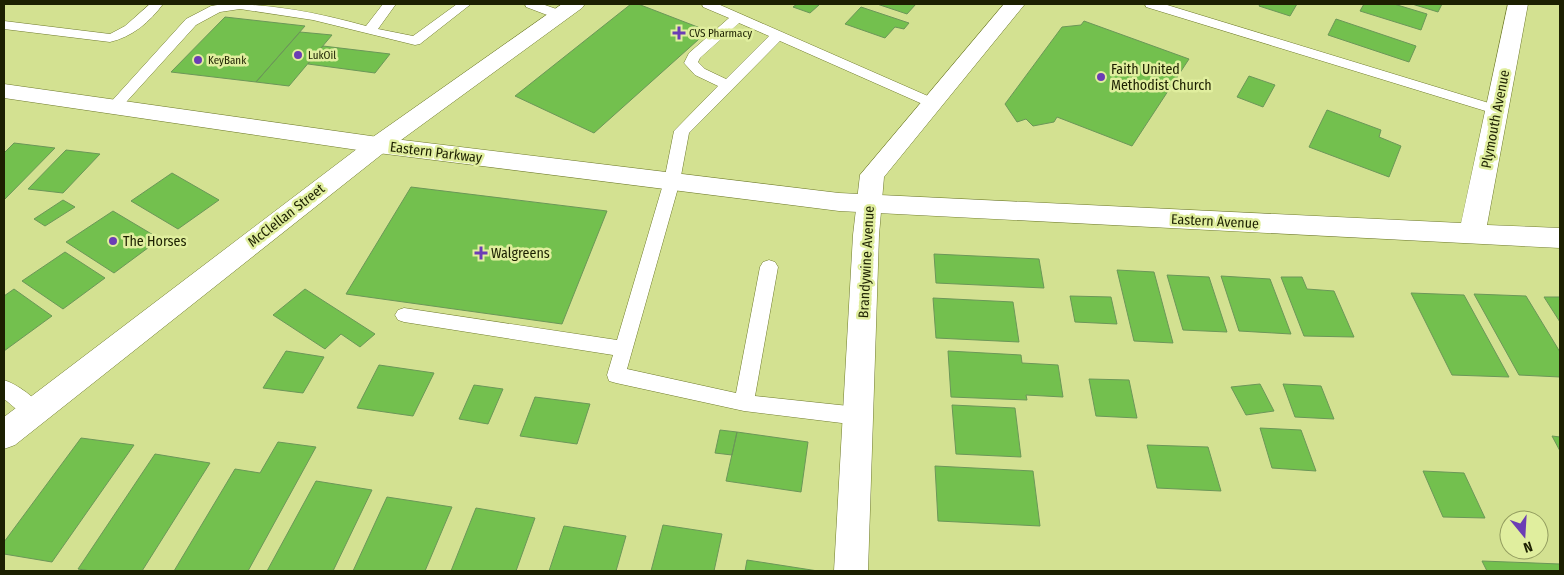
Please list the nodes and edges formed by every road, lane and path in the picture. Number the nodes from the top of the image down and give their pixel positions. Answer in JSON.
{"nodes":[{"id":1,"x":157,"y":4,"type":"edge"},
{"id":2,"x":390,"y":4,"type":"edge"},
{"id":3,"x":465,"y":4,"type":"edge"},
{"id":4,"x":531,"y":4,"type":"edge"},
{"id":5,"x":708,"y":4,"type":"edge"},
{"id":6,"x":1015,"y":4,"type":"edge"},
{"id":7,"x":1151,"y":4,"type":"edge"},
{"id":8,"x":1518,"y":4,"type":"edge"},
{"id":9,"x":307,"y":9,"type":"edge"},
{"id":10,"x":568,"y":9,"type":"edge"},
{"id":11,"x":738,"y":17,"type":"junction"},
{"id":12,"x":4,"y":25,"type":"edge"},
{"id":13,"x":369,"y":31,"type":"junction"},
{"id":14,"x":778,"y":35,"type":"junction"},
{"id":15,"x":728,"y":85,"type":"junction"},
{"id":16,"x":4,"y":91,"type":"edge"},
{"id":17,"x":932,"y":103,"type":"junction"},
{"id":18,"x":114,"y":107,"type":"junction"},
{"id":19,"x":1497,"y":110,"type":"junction"},
{"id":20,"x":378,"y":144,"type":"junction"},
{"id":21,"x":672,"y":181,"type":"junction"},
{"id":22,"x":869,"y":204,"type":"junction"},
{"id":23,"x":1472,"y":234,"type":"junction"},
{"id":24,"x":1560,"y":238,"type":"edge"},
{"id":25,"x":768,"y":267,"type":"dead end"},
{"id":26,"x":404,"y":315,"type":"dead end"},
{"id":27,"x":624,"y":349,"type":"junction"},
{"id":28,"x":4,"y":388,"type":"edge"},
{"id":29,"x":744,"y":402,"type":"junction"},
{"id":30,"x":34,"y":411,"type":"junction"},
{"id":31,"x":858,"y":416,"type":"junction"},
{"id":32,"x":4,"y":435,"type":"edge"},
{"id":33,"x":851,"y":571,"type":"edge"}],
"edges":[{"from":1,"to":12,"type":"lane"},
{"from":2,"to":13,"type":"lane"},
{"from":3,"to":13,"type":"lane"},
{"from":4,"to":10,"type":"lane"},
{"from":5,"to":11,"type":"lane"},
{"from":6,"to":17,"type":"street","name":"Brandywine Avenue"},
{"from":7,"to":19,"type":"lane"},
{"from":8,"to":19,"type":"street","name":"Plymouth Avenue"},
{"from":9,"to":13,"type":"lane"},
{"from":9,"to":18,"type":"lane"},
{"from":10,"to":20,"type":"street","name":"McClellan Street"},
{"from":11,"to":14,"type":"lane"},
{"from":11,"to":15,"type":"lane"},
{"from":14,"to":15,"type":"lane"},
{"from":14,"to":17,"type":"lane"},
{"from":15,"to":21,"type":"lane"},
{"from":16,"to":18,"type":"street","name":"Eastern Parkway"},
{"from":17,"to":22,"type":"street","name":"Brandywine Avenue"},
{"from":18,"to":20,"type":"street","name":"Eastern Parkway"},
{"from":19,"to":23,"type":"street","name":"Plymouth Avenue"},
{"from":20,"to":21,"type":"street","name":"Eastern Parkway"},
{"from":20,"to":30,"type":"street","name":"McClellan Street"},
{"from":21,"to":22,"type":"street","name":"Eastern Parkway"},
{"from":21,"to":27,"type":"lane"},
{"from":22,"to":23,"type":"street","name":"Eastern Avenue"},
{"from":22,"to":31,"type":"street","name":"Brandywine Avenue"},
{"from":23,"to":24,"type":"street","name":"Eastern Avenue"},
{"from":25,"to":29,"type":"lane"},
{"from":26,"to":27,"type":"lane"},
{"from":27,"to":29,"type":"lane"},
{"from":28,"to":30,"type":"lane"},
{"from":29,"to":31,"type":"lane"},
{"from":30,"to":32,"type":"street","name":"McClellan Street"},
{"from":31,"to":33,"type":"street","name":"Brandywine Avenue"}]}
